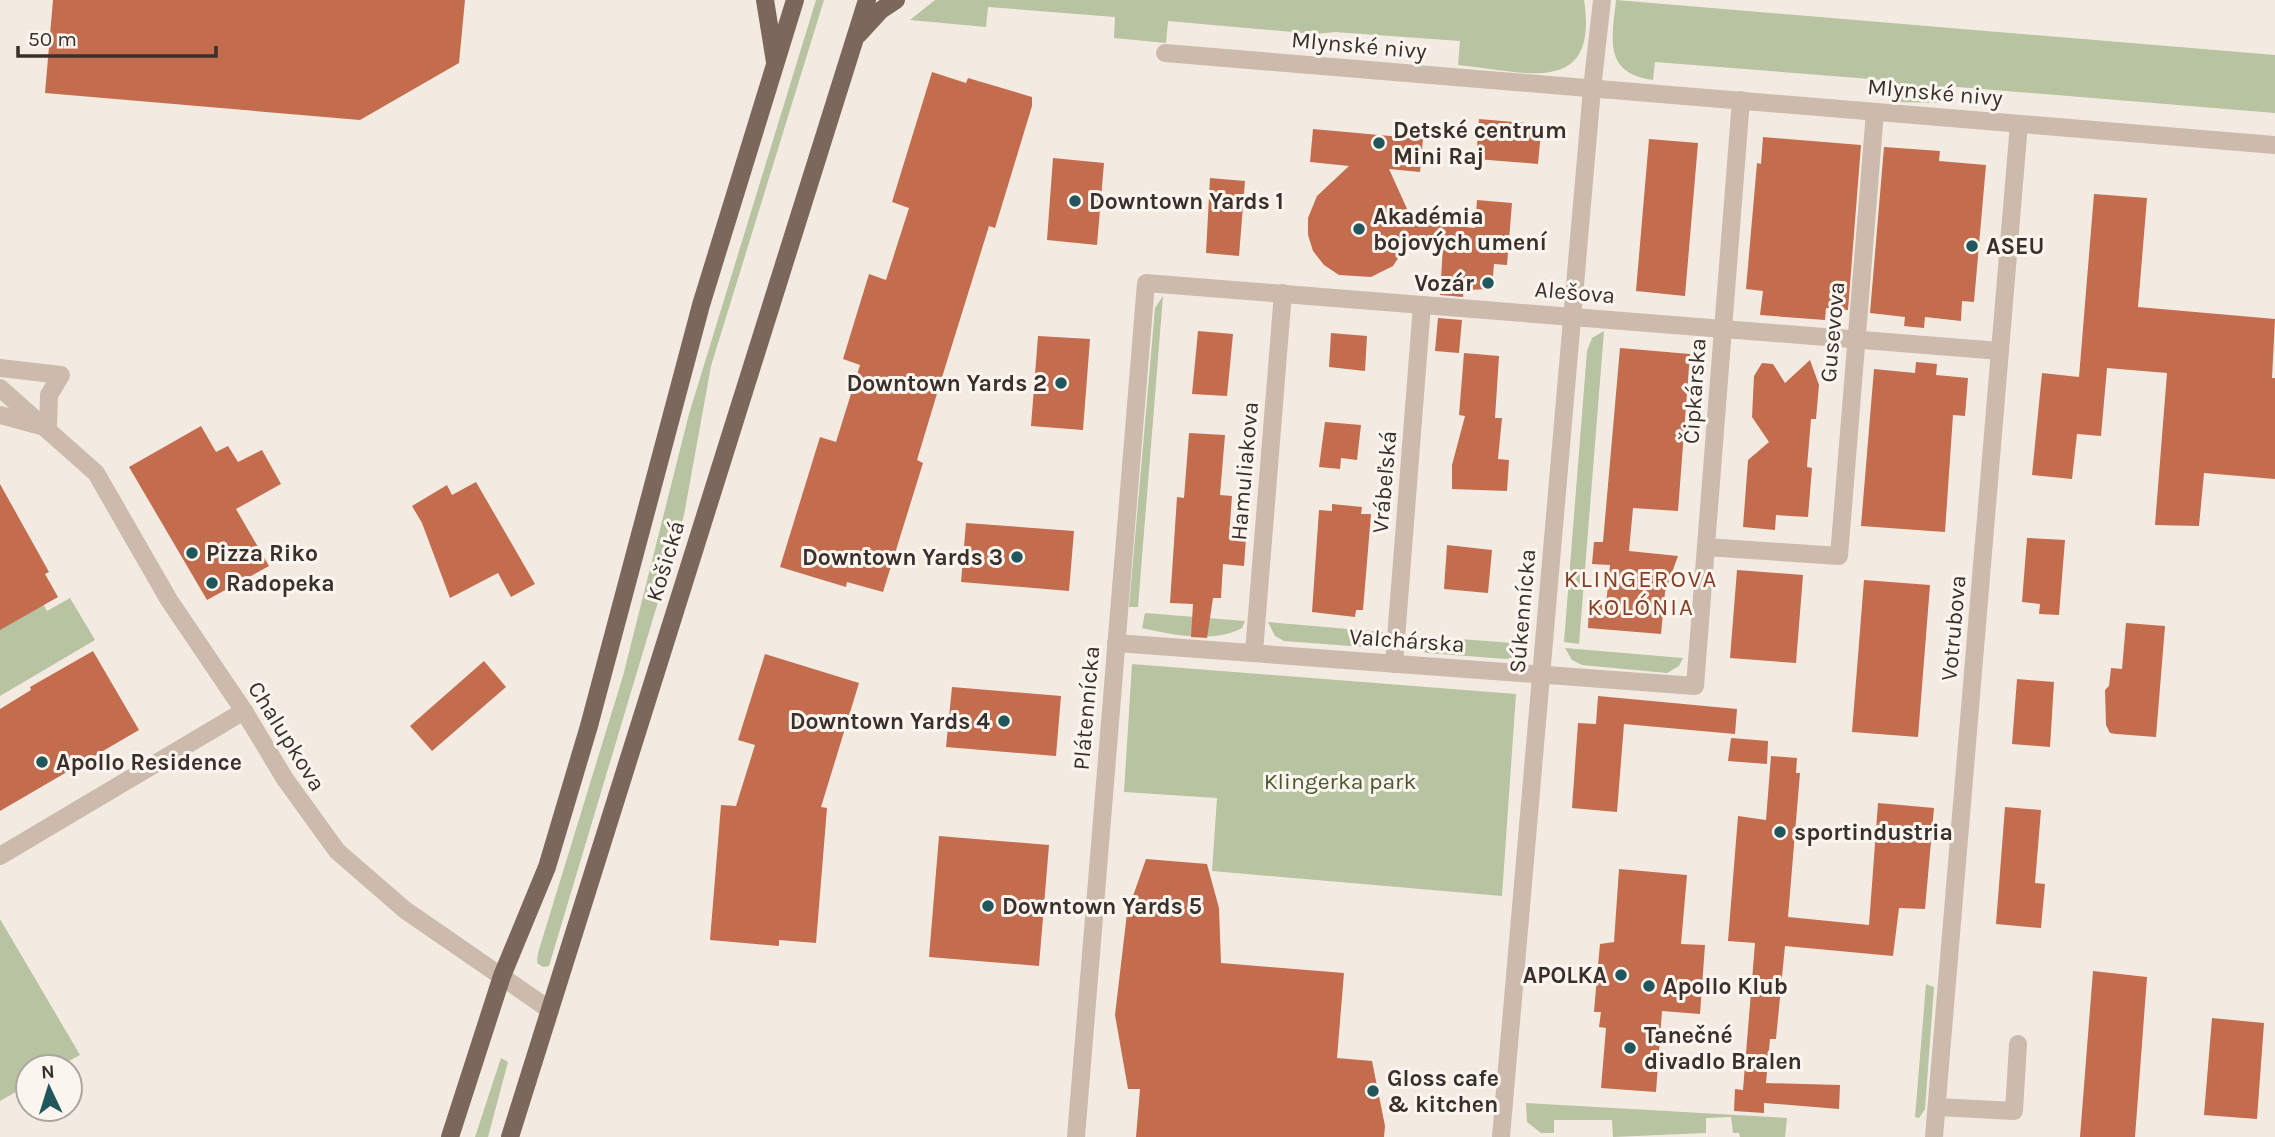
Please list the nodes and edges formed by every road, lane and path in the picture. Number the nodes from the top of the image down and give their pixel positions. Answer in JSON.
{"nodes":[{"id":1,"x":765,"y":0,"type":"edge"},
{"id":2,"x":796,"y":0,"type":"edge"},
{"id":3,"x":867,"y":0,"type":"edge"},
{"id":4,"x":896,"y":0,"type":"edge"},
{"id":5,"x":1602,"y":1,"type":"edge"},
{"id":6,"x":854,"y":40,"type":"junction"},
{"id":7,"x":1165,"y":53,"type":"dead end"},
{"id":8,"x":776,"y":68,"type":"junction"},
{"id":9,"x":1592,"y":89,"type":"junction"},
{"id":10,"x":1741,"y":100,"type":"junction"},
{"id":11,"x":1875,"y":112,"type":"junction"},
{"id":12,"x":2019,"y":124,"type":"junction"},
{"id":13,"x":2275,"y":145,"type":"edge"},
{"id":14,"x":1146,"y":283,"type":"joint"},
{"id":15,"x":1283,"y":293,"type":"junction"},
{"id":16,"x":1422,"y":305,"type":"junction"},
{"id":17,"x":1572,"y":317,"type":"junction"},
{"id":18,"x":1723,"y":329,"type":"junction"},
{"id":19,"x":1856,"y":340,"type":"junction"},
{"id":20,"x":2000,"y":351,"type":"junction"},
{"id":21,"x":0,"y":368,"type":"edge"},
{"id":22,"x":0,"y":388,"type":"edge"},
{"id":23,"x":0,"y":415,"type":"edge"},
{"id":24,"x":48,"y":428,"type":"junction"},
{"id":25,"x":1706,"y":547,"type":"junction"},
{"id":26,"x":1116,"y":643,"type":"junction"},
{"id":27,"x":1254,"y":652,"type":"junction"},
{"id":28,"x":1394,"y":664,"type":"junction"},
{"id":29,"x":1541,"y":674,"type":"junction"},
{"id":30,"x":1695,"y":686,"type":"joint"},
{"id":31,"x":244,"y":711,"type":"junction"},
{"id":32,"x":0,"y":856,"type":"edge"},
{"id":33,"x":502,"y":976,"type":"junction"},
{"id":34,"x":550,"y":1010,"type":"junction"},
{"id":35,"x":2018,"y":1044,"type":"dead end"},
{"id":36,"x":1938,"y":1107,"type":"junction"},
{"id":37,"x":450,"y":1137,"type":"edge"},
{"id":38,"x":510,"y":1137,"type":"edge"},
{"id":39,"x":1076,"y":1137,"type":"edge"},
{"id":40,"x":1501,"y":1137,"type":"edge"},
{"id":41,"x":1934,"y":1137,"type":"edge"}],
"edges":[{"from":1,"to":8,"type":"main road"},
{"from":2,"to":8,"type":"main road","name":"Košická"},
{"from":3,"to":6,"type":"main road","name":"Košická"},
{"from":4,"to":6,"type":"main road"},
{"from":5,"to":9,"type":"street"},
{"from":6,"to":34,"type":"main road","name":"Košická"},
{"from":7,"to":9,"type":"street","name":"Mlynské nivy"},
{"from":8,"to":33,"type":"main road","name":"Košická"},
{"from":9,"to":10,"type":"street","name":"Mlynské nivy"},
{"from":9,"to":17,"type":"street","name":"Súkennícka"},
{"from":10,"to":11,"type":"street","name":"Mlynské nivy"},
{"from":10,"to":18,"type":"street","name":"Čipkárska"},
{"from":11,"to":12,"type":"street","name":"Mlynské nivy"},
{"from":11,"to":19,"type":"street","name":"Gusevova"},
{"from":12,"to":13,"type":"street","name":"Mlynské nivy"},
{"from":12,"to":20,"type":"street","name":"Votrubova"},
{"from":14,"to":15,"type":"street","name":"Alešova"},
{"from":14,"to":26,"type":"street","name":"Plátennícka"},
{"from":15,"to":16,"type":"street","name":"Alešova"},
{"from":15,"to":27,"type":"street","name":"Hamuliakova"},
{"from":16,"to":17,"type":"street","name":"Alešova"},
{"from":16,"to":28,"type":"street","name":"Vrábeľská"},
{"from":17,"to":18,"type":"street","name":"Alešova"},
{"from":17,"to":29,"type":"street","name":"Súkennícka"},
{"from":18,"to":19,"type":"street","name":"Alešova"},
{"from":18,"to":25,"type":"street","name":"Čipkárska"},
{"from":19,"to":20,"type":"street","name":"Alešova"},
{"from":19,"to":25,"type":"street","name":"Gusevova"},
{"from":20,"to":36,"type":"street","name":"Votrubova"},
{"from":21,"to":24,"type":"street"},
{"from":22,"to":24,"type":"street","name":"Chalupkova"},
{"from":23,"to":24,"type":"street"},
{"from":24,"to":31,"type":"street","name":"Chalupkova"},
{"from":25,"to":30,"type":"street","name":"Čipkárska"},
{"from":26,"to":27,"type":"street","name":"Valchárska"},
{"from":26,"to":39,"type":"street","name":"Plátennícka"},
{"from":27,"to":28,"type":"street","name":"Valchárska"},
{"from":28,"to":29,"type":"street","name":"Valchárska"},
{"from":29,"to":30,"type":"street","name":"Valchárska"},
{"from":29,"to":40,"type":"street","name":"Súkennícka"},
{"from":31,"to":32,"type":"street"},
{"from":31,"to":33,"type":"street","name":"Chalupkova"},
{"from":33,"to":34,"type":"street","name":"Chalupkova"},
{"from":33,"to":37,"type":"main road","name":"Košická"},
{"from":34,"to":38,"type":"main road","name":"Košická"},
{"from":35,"to":36,"type":"street"},
{"from":36,"to":41,"type":"street","name":"Votrubova"}]}
